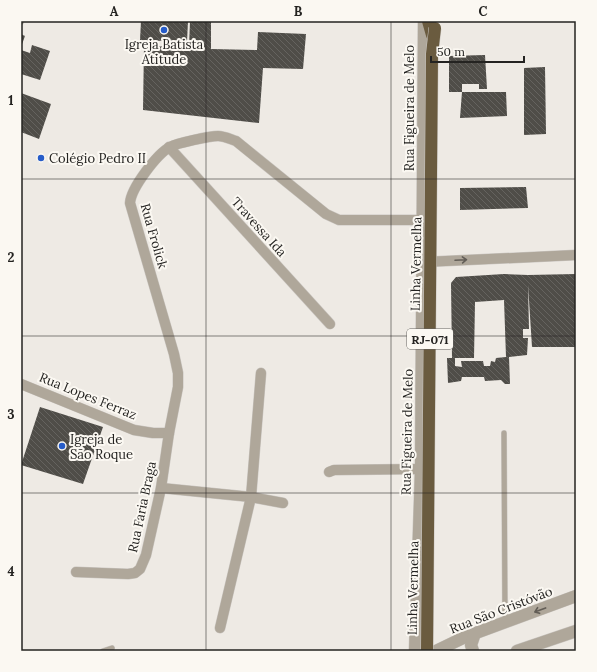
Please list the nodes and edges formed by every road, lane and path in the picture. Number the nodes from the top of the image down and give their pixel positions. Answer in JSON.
{"nodes":[{"id":1,"x":424,"y":21,"type":"edge"},
{"id":2,"x":434,"y":25,"type":"edge"},
{"id":3,"x":169,"y":147,"type":"junction"},
{"id":4,"x":422,"y":220,"type":"junction"},
{"id":5,"x":576,"y":255,"type":"edge"},
{"id":6,"x":422,"y":262,"type":"junction"},
{"id":7,"x":330,"y":324,"type":"dead end"},
{"id":8,"x":261,"y":373,"type":"dead end"},
{"id":9,"x":21,"y":384,"type":"edge"},
{"id":10,"x":169,"y":433,"type":"junction"},
{"id":11,"x":504,"y":433,"type":"dead end"},
{"id":12,"x":421,"y":469,"type":"junction"},
{"id":13,"x":329,"y":472,"type":"dead end"},
{"id":14,"x":161,"y":488,"type":"junction"},
{"id":15,"x":251,"y":498,"type":"junction"},
{"id":16,"x":283,"y":503,"type":"dead end"},
{"id":17,"x":76,"y":572,"type":"dead end"},
{"id":18,"x":576,"y":596,"type":"edge"},
{"id":19,"x":505,"y":622,"type":"junction"},
{"id":20,"x":220,"y":628,"type":"dead end"},
{"id":21,"x":576,"y":631,"type":"edge"},
{"id":22,"x":475,"y":633,"type":"junction"},
{"id":23,"x":112,"y":648,"type":"dead end"},
{"id":24,"x":102,"y":651,"type":"edge"},
{"id":25,"x":415,"y":651,"type":"edge"},
{"id":26,"x":425,"y":651,"type":"edge"},
{"id":27,"x":436,"y":651,"type":"edge"},
{"id":28,"x":473,"y":651,"type":"edge"},
{"id":29,"x":517,"y":651,"type":"edge"}],
"edges":[{"from":1,"to":4,"type":"street","name":"Rua Figueira de Melo"},
{"from":2,"to":26,"type":"highway","name":"Linha Vermelha","number":"RJ-071","bridge":true},
{"from":3,"to":4,"type":"street","name":"Rua Frolick"},
{"from":3,"to":7,"type":"street","name":"Travessa Ida"},
{"from":3,"to":10,"type":"street","name":"Rua Frolick"},
{"from":4,"to":6,"type":"street","name":"Rua Figueira de Melo"},
{"from":6,"to":5,"type":"street","one_way":true},
{"from":6,"to":12,"type":"street","name":"Rua Figueira de Melo"},
{"from":8,"to":15,"type":"street"},
{"from":9,"to":10,"type":"street","name":"Rua Lopes Ferraz"},
{"from":10,"to":14,"type":"street","name":"Rua Faria Braga"},
{"from":11,"to":19,"type":"lane"},
{"from":12,"to":13,"type":"street"},
{"from":12,"to":25,"type":"street","name":"Rua Figueira de Melo"},
{"from":14,"to":15,"type":"street"},
{"from":14,"to":17,"type":"street","name":"Rua Faria Braga"},
{"from":15,"to":16,"type":"street"},
{"from":15,"to":20,"type":"street"},
{"from":18,"to":19,"type":"street","name":"Rua São Cristóvão","one_way":true},
{"from":19,"to":22,"type":"street","name":"Rua São Cristóvão"},
{"from":21,"to":29,"type":"street"},
{"from":22,"to":27,"type":"street","name":"Rua São Cristóvão"},
{"from":22,"to":28,"type":"street"},
{"from":23,"to":24,"type":"lane"}]}
